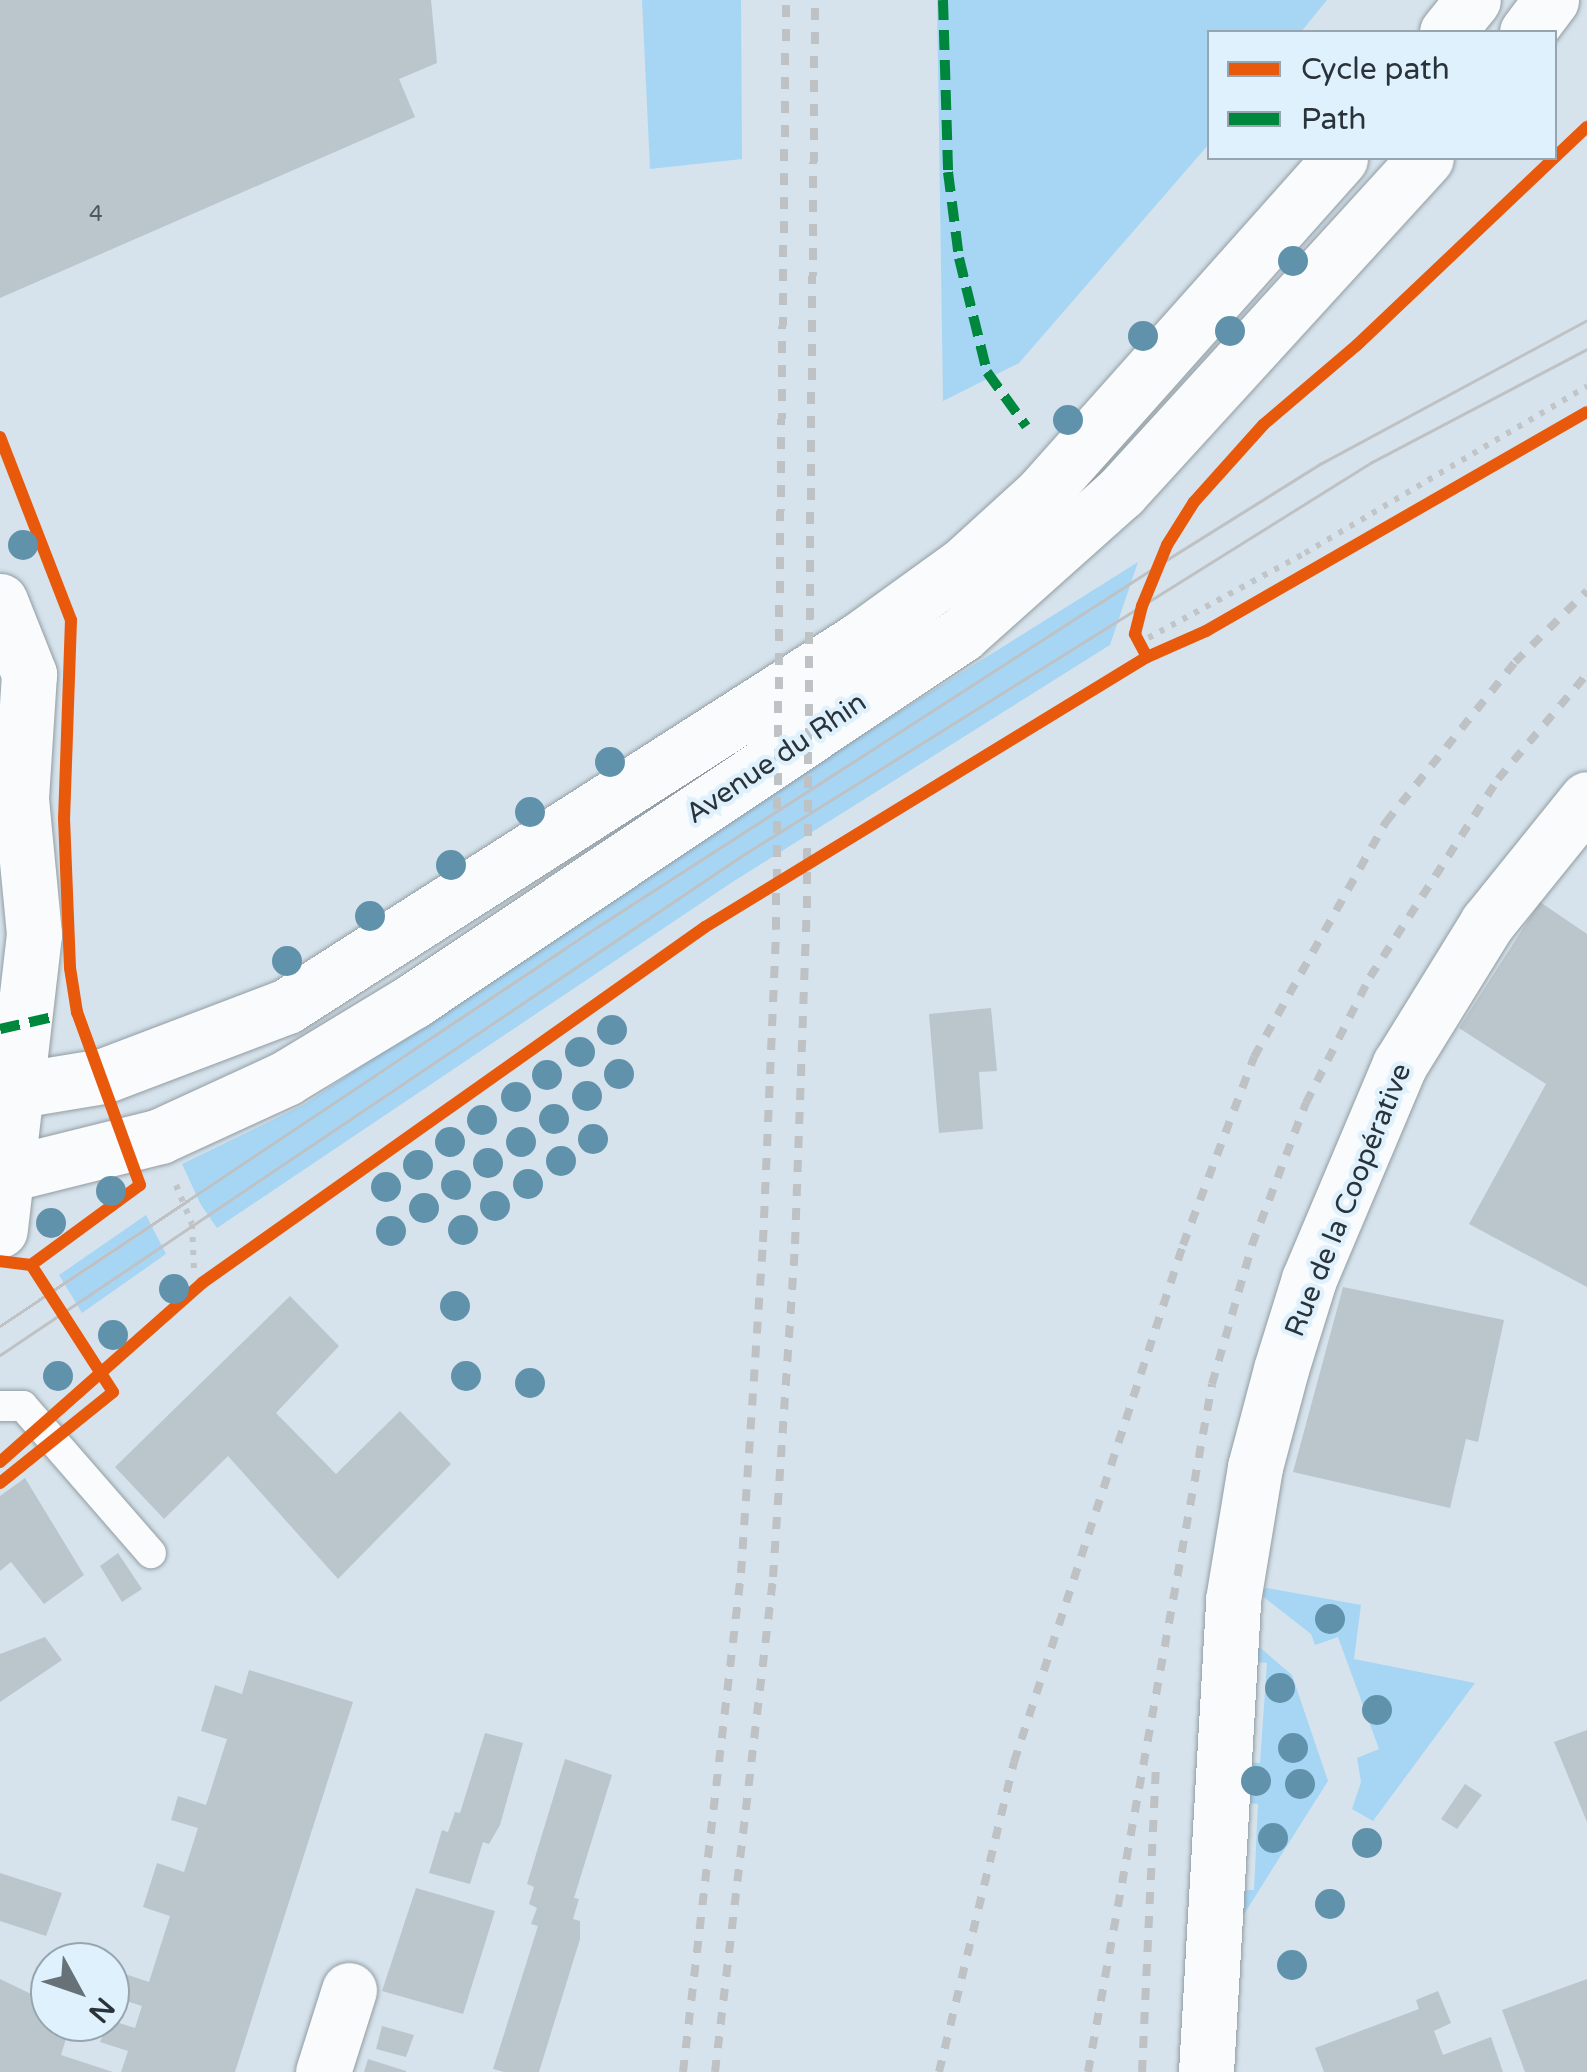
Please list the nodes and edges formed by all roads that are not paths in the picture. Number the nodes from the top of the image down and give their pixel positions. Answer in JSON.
{"nodes":[{"id":1,"x":1474,"y":0,"type":"edge"},
{"id":2,"x":1551,"y":0,"type":"edge"},
{"id":3,"x":1449,"y":30,"type":"edge"},
{"id":4,"x":1528,"y":30,"type":"edge"},
{"id":5,"x":1338,"y":160,"type":"edge"},
{"id":6,"x":1424,"y":160,"type":"edge"},
{"id":7,"x":0,"y":601,"type":"edge"},
{"id":8,"x":1582,"y":813,"type":"edge"},
{"id":9,"x":10,"y":821,"type":"edge"},
{"id":10,"x":9,"y":1093,"type":"edge"},
{"id":11,"x":3,"y":1176,"type":"edge"},
{"id":12,"x":0,"y":1230,"type":"edge"},
{"id":13,"x":0,"y":1406,"type":"edge"},
{"id":14,"x":152,"y":1553,"type":"dead end"},
{"id":15,"x":350,"y":1990,"type":"dead end"},
{"id":16,"x":323,"y":2072,"type":"edge"},
{"id":17,"x":1206,"y":2072,"type":"edge"}],
"edges":[{"from":1,"to":3,"type":"main road"},
{"from":2,"to":4,"type":"main road"},
{"from":5,"to":10,"type":"main road","name":"Avenue du Rhin"},
{"from":6,"to":11,"type":"main road","name":"Avenue du Rhin"},
{"from":7,"to":9,"type":"main road"},
{"from":8,"to":17,"type":"main road","name":"Rue de la Coopérative"},
{"from":9,"to":10,"type":"main road"},
{"from":10,"to":11,"type":"main road"},
{"from":11,"to":12,"type":"main road"},
{"from":13,"to":14,"type":"lane"},
{"from":15,"to":16,"type":"main road"}]}
